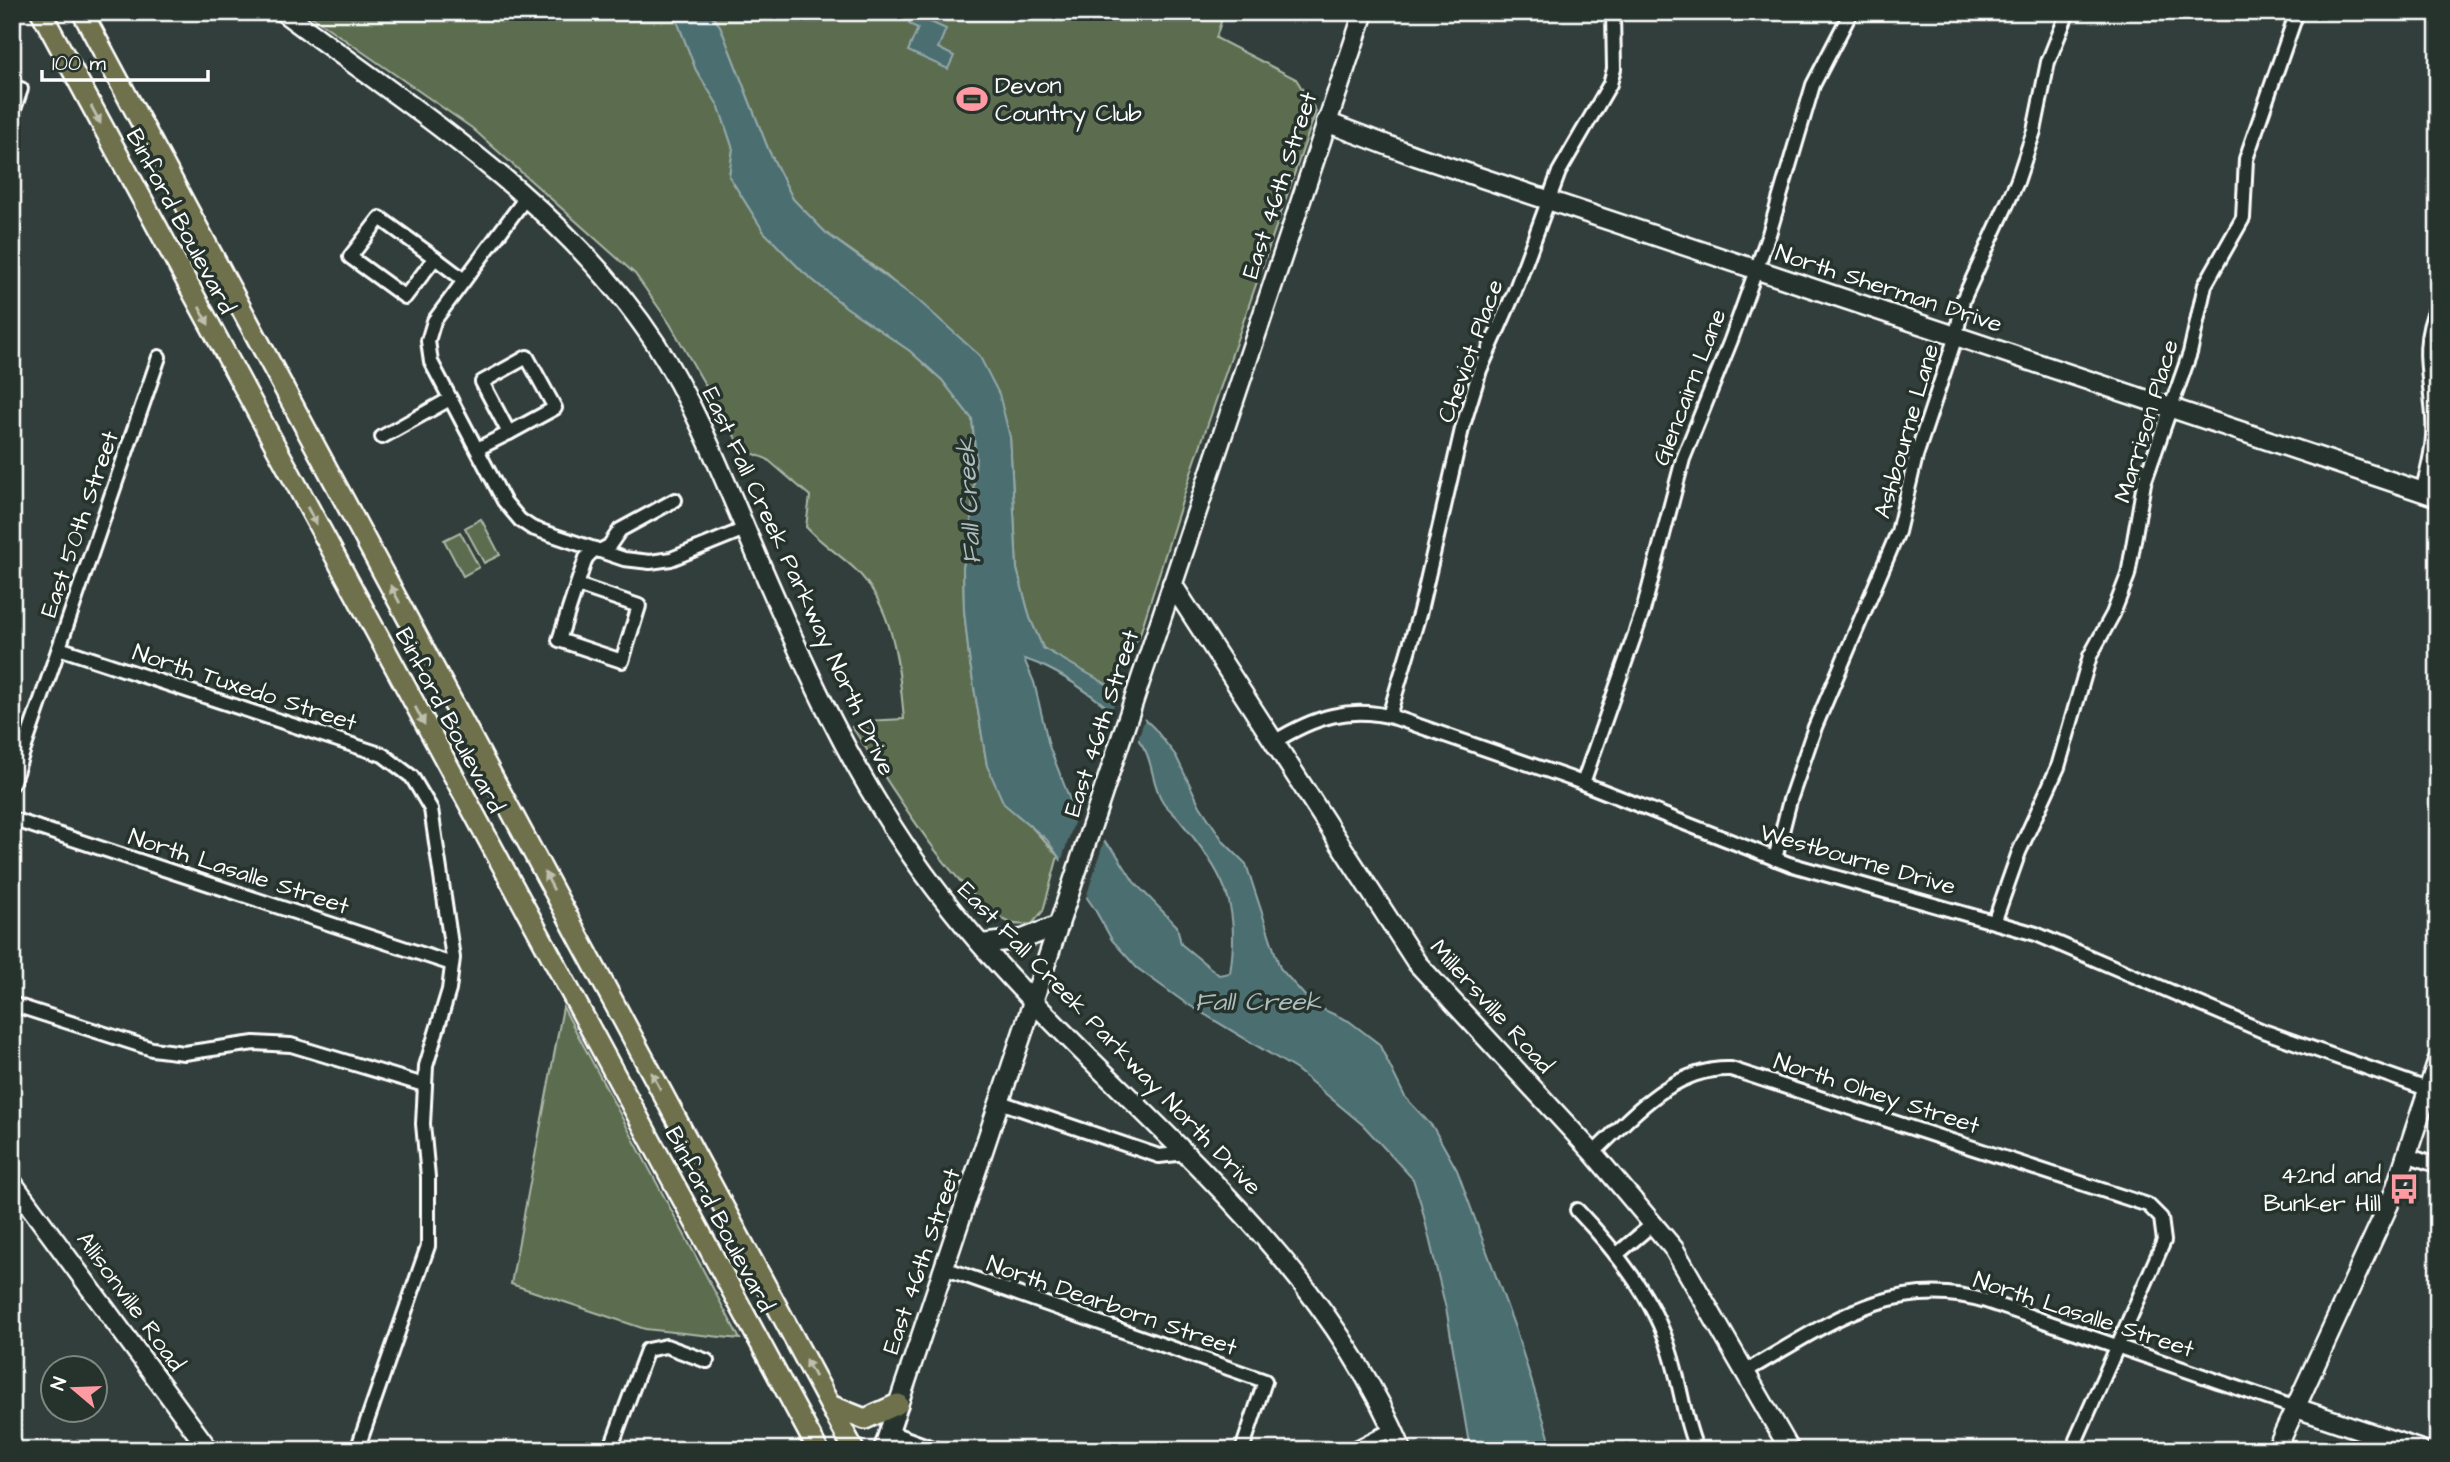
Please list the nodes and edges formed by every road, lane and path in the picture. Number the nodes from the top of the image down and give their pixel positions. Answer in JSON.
{"nodes":[{"id":1,"x":41,"y":12,"type":"edge"},
{"id":2,"x":82,"y":12,"type":"edge"},
{"id":3,"x":283,"y":12,"type":"edge"},
{"id":4,"x":1364,"y":12,"type":"edge"},
{"id":5,"x":1613,"y":12,"type":"edge"},
{"id":6,"x":1851,"y":12,"type":"edge"},
{"id":7,"x":2068,"y":12,"type":"edge"},
{"id":8,"x":2297,"y":12,"type":"edge"},
{"id":9,"x":21,"y":89,"type":"dead end"},
{"id":10,"x":12,"y":116,"type":"edge"},
{"id":11,"x":1326,"y":122,"type":"junction"},
{"id":12,"x":527,"y":196,"type":"junction"},
{"id":13,"x":1548,"y":199,"type":"junction"},
{"id":14,"x":435,"y":258,"type":"junction"},
{"id":15,"x":1756,"y":269,"type":"junction"},
{"id":16,"x":464,"y":280,"type":"junction"},
{"id":17,"x":2438,"y":304,"type":"edge"},
{"id":18,"x":1956,"y":336,"type":"junction"},
{"id":19,"x":159,"y":357,"type":"dead end"},
{"id":20,"x":450,"y":399,"type":"junction"},
{"id":21,"x":2171,"y":407,"type":"junction"},
{"id":22,"x":509,"y":433,"type":"junction"},
{"id":23,"x":382,"y":437,"type":"dead end"},
{"id":24,"x":477,"y":449,"type":"junction"},
{"id":25,"x":2430,"y":494,"type":"edge"},
{"id":26,"x":675,"y":500,"type":"dead end"},
{"id":27,"x":745,"y":528,"type":"junction"},
{"id":28,"x":597,"y":550,"type":"junction"},
{"id":29,"x":1172,"y":584,"type":"junction"},
{"id":30,"x":577,"y":585,"type":"junction"},
{"id":31,"x":59,"y":648,"type":"junction"},
{"id":32,"x":1389,"y":716,"type":"junction"},
{"id":33,"x":1274,"y":742,"type":"junction"},
{"id":34,"x":1583,"y":783,"type":"junction"},
{"id":35,"x":12,"y":784,"type":"edge"},
{"id":36,"x":12,"y":819,"type":"edge"},
{"id":37,"x":1775,"y":859,"type":"junction"},
{"id":38,"x":1062,"y":916,"type":"junction"},
{"id":39,"x":1994,"y":920,"type":"junction"},
{"id":40,"x":981,"y":944,"type":"junction"},
{"id":41,"x":452,"y":964,"type":"junction"},
{"id":42,"x":1034,"y":1000,"type":"junction"},
{"id":43,"x":12,"y":1004,"type":"edge"},
{"id":44,"x":2438,"y":1060,"type":"edge"},
{"id":45,"x":424,"y":1085,"type":"junction"},
{"id":46,"x":2427,"y":1089,"type":"junction"},
{"id":47,"x":1000,"y":1102,"type":"junction"},
{"id":48,"x":1186,"y":1153,"type":"junction"},
{"id":49,"x":1593,"y":1153,"type":"junction"},
{"id":50,"x":2407,"y":1155,"type":"junction"},
{"id":51,"x":2438,"y":1166,"type":"edge"},
{"id":52,"x":12,"y":1182,"type":"edge"},
{"id":53,"x":1577,"y":1210,"type":"dead end"},
{"id":54,"x":1654,"y":1223,"type":"junction"},
{"id":55,"x":1616,"y":1255,"type":"junction"},
{"id":56,"x":944,"y":1268,"type":"junction"},
{"id":57,"x":2118,"y":1346,"type":"junction"},
{"id":58,"x":707,"y":1361,"type":"dead end"},
{"id":59,"x":1746,"y":1371,"type":"junction"},
{"id":60,"x":830,"y":1405,"type":"junction"},
{"id":61,"x":898,"y":1405,"type":"junction"},
{"id":62,"x":2296,"y":1408,"type":"junction"},
{"id":63,"x":1393,"y":1429,"type":"junction"},
{"id":64,"x":889,"y":1432,"type":"junction"},
{"id":65,"x":2076,"y":1440,"type":"dead end"},
{"id":66,"x":209,"y":1450,"type":"edge"},
{"id":67,"x":357,"y":1450,"type":"edge"},
{"id":68,"x":610,"y":1450,"type":"edge"},
{"id":69,"x":818,"y":1450,"type":"edge"},
{"id":70,"x":854,"y":1450,"type":"edge"},
{"id":71,"x":883,"y":1450,"type":"edge"},
{"id":72,"x":938,"y":1450,"type":"edge"},
{"id":73,"x":1242,"y":1450,"type":"edge"},
{"id":74,"x":1352,"y":1450,"type":"edge"},
{"id":75,"x":1402,"y":1450,"type":"edge"},
{"id":76,"x":1697,"y":1450,"type":"edge"},
{"id":77,"x":1790,"y":1450,"type":"edge"},
{"id":78,"x":2276,"y":1450,"type":"edge"},
{"id":79,"x":2421,"y":1450,"type":"edge"}],
"edges":[{"from":1,"to":69,"type":"main road","name":"Binford Boulevard","one_way":true},
{"from":60,"to":2,"type":"main road","name":"Binford Boulevard","one_way":true},
{"from":3,"to":12,"type":"main road","name":"East Fall Creek Parkway North Drive"},
{"from":4,"to":11,"type":"main road","name":"East 46th Street"},
{"from":5,"to":13,"type":"street","name":"Cheviot Place"},
{"from":6,"to":15,"type":"street","name":"Glencairn Lane"},
{"from":7,"to":18,"type":"street","name":"Ashbourne Lane"},
{"from":8,"to":21,"type":"street","name":"Marrison Place"},
{"from":9,"to":10,"type":"street"},
{"from":11,"to":13,"type":"main road","name":"North Sherman Drive"},
{"from":11,"to":29,"type":"main road","name":"East 46th Street"},
{"from":12,"to":16,"type":"street"},
{"from":12,"to":27,"type":"main road","name":"East Fall Creek Parkway North Drive"},
{"from":13,"to":15,"type":"main road","name":"North Sherman Drive"},
{"from":13,"to":32,"type":"street","name":"Cheviot Place"},
{"from":14,"to":14,"type":"street"},
{"from":14,"to":16,"type":"street"},
{"from":15,"to":18,"type":"main road","name":"North Sherman Drive"},
{"from":15,"to":34,"type":"street","name":"Glencairn Lane"},
{"from":16,"to":20,"type":"street"},
{"from":17,"to":25,"type":"street"},
{"from":18,"to":21,"type":"main road","name":"North Sherman Drive"},
{"from":18,"to":37,"type":"street","name":"Ashbourne Lane"},
{"from":19,"to":31,"type":"street","name":"East 50th Street"},
{"from":20,"to":23,"type":"street"},
{"from":20,"to":24,"type":"street"},
{"from":21,"to":25,"type":"main road","name":"North Sherman Drive"},
{"from":21,"to":39,"type":"street","name":"Marrison Place"},
{"from":22,"to":22,"type":"street"},
{"from":22,"to":24,"type":"street"},
{"from":24,"to":28,"type":"street"},
{"from":26,"to":28,"type":"street"},
{"from":27,"to":28,"type":"street"},
{"from":27,"to":40,"type":"main road","name":"East Fall Creek Parkway North Drive"},
{"from":28,"to":30,"type":"street"},
{"from":29,"to":33,"type":"main road","name":"Millersville Road"},
{"from":29,"to":38,"type":"main road","name":"East 46th Street"},
{"from":30,"to":30,"type":"street"},
{"from":31,"to":35,"type":"street","name":"East 50th Street"},
{"from":31,"to":41,"type":"street","name":"North Tuxedo Street"},
{"from":32,"to":33,"type":"street","name":"Westbourne Drive"},
{"from":32,"to":34,"type":"street","name":"Westbourne Drive"},
{"from":33,"to":49,"type":"main road","name":"Millersville Road"},
{"from":34,"to":37,"type":"street","name":"Westbourne Drive"},
{"from":36,"to":41,"type":"street","name":"North Lasalle Street"},
{"from":37,"to":39,"type":"street","name":"Westbourne Drive"},
{"from":38,"to":40,"type":"main road"},
{"from":38,"to":42,"type":"main road","name":"East 46th Street"},
{"from":39,"to":46,"type":"street","name":"Westbourne Drive"},
{"from":40,"to":42,"type":"main road","name":"East Fall Creek Parkway North Drive"},
{"from":41,"to":45,"type":"street"},
{"from":42,"to":47,"type":"main road","name":"East 46th Street"},
{"from":42,"to":48,"type":"main road","name":"East Fall Creek Parkway North Drive"},
{"from":43,"to":45,"type":"street"},
{"from":44,"to":46,"type":"main road"},
{"from":45,"to":67,"type":"street"},
{"from":46,"to":50,"type":"main road"},
{"from":47,"to":48,"type":"street"},
{"from":47,"to":56,"type":"main road","name":"East 46th Street"},
{"from":48,"to":63,"type":"main road","name":"East Fall Creek Parkway North Drive"},
{"from":49,"to":54,"type":"main road","name":"Millersville Road"},
{"from":49,"to":57,"type":"street","name":"North Olney Street"},
{"from":50,"to":51,"type":"street"},
{"from":50,"to":62,"type":"main road"},
{"from":52,"to":66,"type":"main road","name":"Allisonville Road"},
{"from":53,"to":55,"type":"street"},
{"from":54,"to":55,"type":"street"},
{"from":54,"to":59,"type":"main road","name":"Millersville Road"},
{"from":55,"to":76,"type":"street"},
{"from":56,"to":61,"type":"main road","name":"East 46th Street"},
{"from":56,"to":73,"type":"street","name":"North Dearborn Street"},
{"from":57,"to":59,"type":"street","name":"North Lasalle Street"},
{"from":57,"to":62,"type":"street","name":"North Lasalle Street"},
{"from":57,"to":65,"type":"street"},
{"from":58,"to":68,"type":"street"},
{"from":59,"to":77,"type":"main road","name":"Millersville Road"},
{"from":60,"to":61,"type":"main road"},
{"from":60,"to":70,"type":"main road","name":"Binford Boulevard"},
{"from":61,"to":64,"type":"main road","name":"East 46th Street"},
{"from":62,"to":78,"type":"main road"},
{"from":62,"to":79,"type":"main road"},
{"from":63,"to":74,"type":"street"},
{"from":63,"to":75,"type":"main road","name":"East Fall Creek Parkway North Drive"},
{"from":64,"to":71,"type":"main road","name":"East 46th Street"},
{"from":64,"to":72,"type":"street"}]}
